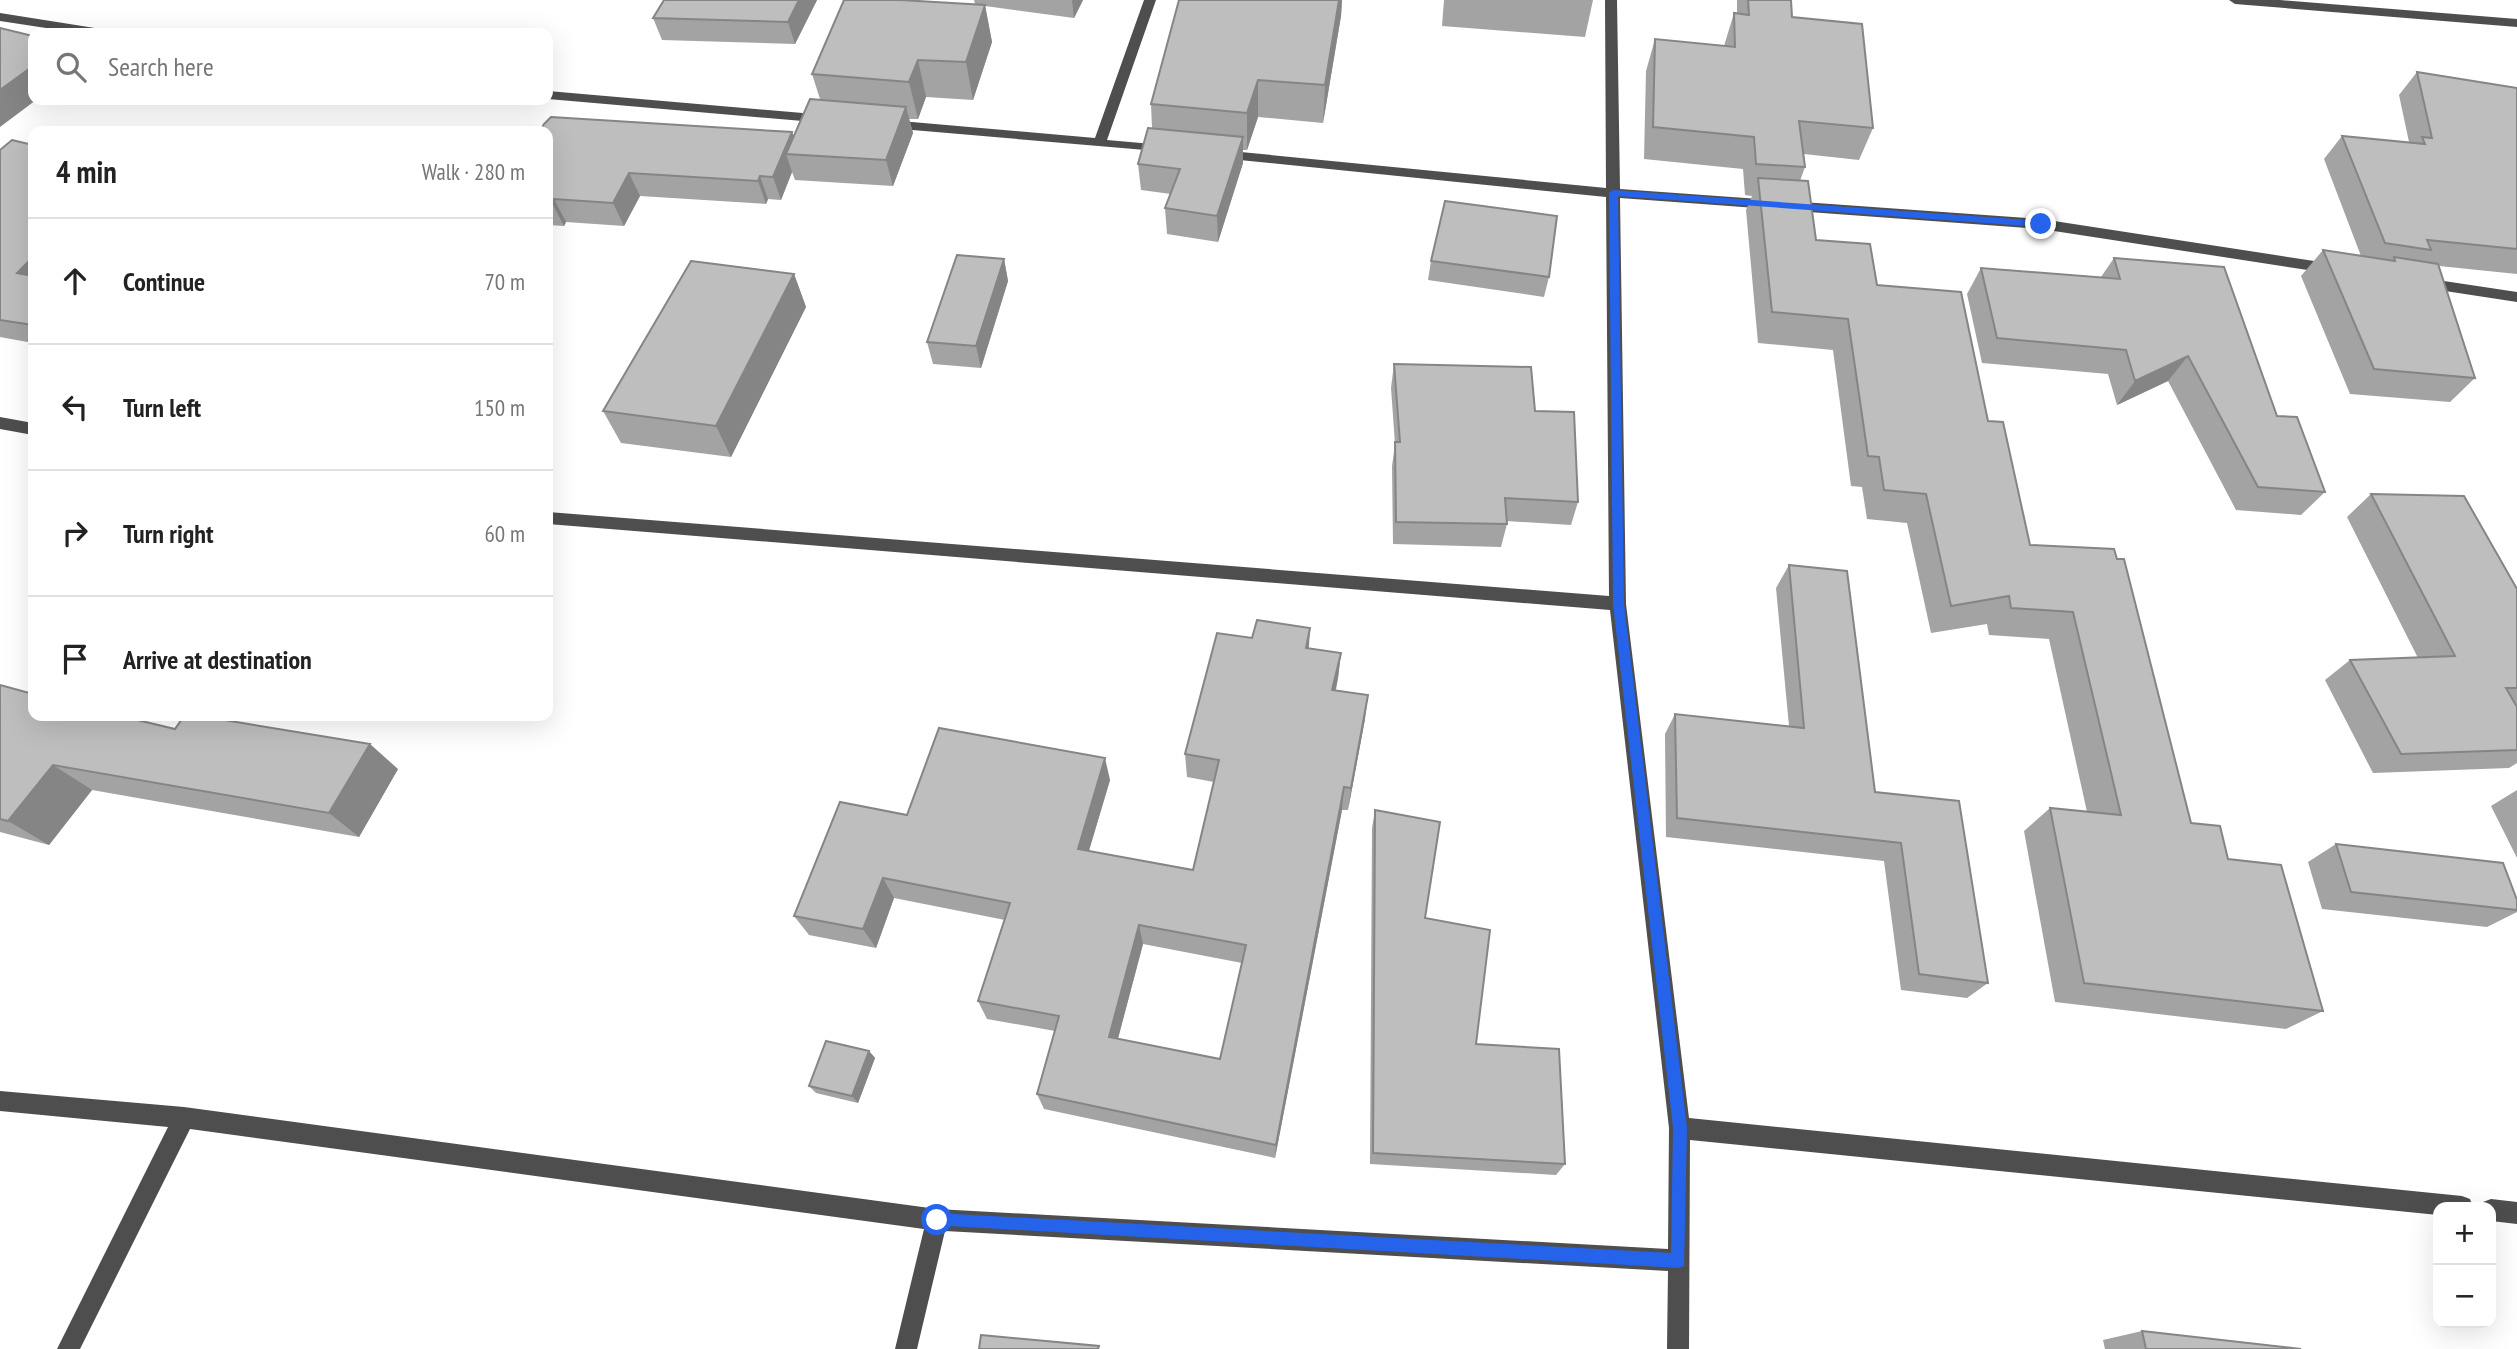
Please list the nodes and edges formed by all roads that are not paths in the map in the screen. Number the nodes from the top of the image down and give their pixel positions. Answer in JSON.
{"nodes":[{"id":1,"x":1150,"y":0,"type":"edge"},
{"id":2,"x":1611,"y":0,"type":"edge"},
{"id":3,"x":2235,"y":0,"type":"edge"},
{"id":4,"x":0,"y":17,"type":"edge"},
{"id":5,"x":2517,"y":23,"type":"edge"},
{"id":6,"x":69,"y":28,"type":"edge"},
{"id":7,"x":553,"y":95,"type":"edge"},
{"id":8,"x":838,"y":120,"type":"edge"},
{"id":9,"x":879,"y":123,"type":"edge"},
{"id":10,"x":1100,"y":142,"type":"junction"},
{"id":11,"x":1183,"y":150,"type":"edge"},
{"id":12,"x":1211,"y":153,"type":"edge"},
{"id":13,"x":1613,"y":193,"type":"junction"},
{"id":14,"x":2354,"y":272,"type":"edge"},
{"id":15,"x":2408,"y":280,"type":"edge"},
{"id":16,"x":2517,"y":297,"type":"edge"},
{"id":17,"x":0,"y":423,"type":"edge"},
{"id":18,"x":28,"y":428,"type":"edge"},
{"id":19,"x":553,"y":518,"type":"edge"},
{"id":20,"x":1618,"y":604,"type":"junction"},
{"id":21,"x":0,"y":1101,"type":"edge"},
{"id":22,"x":184,"y":1118,"type":"junction"},
{"id":23,"x":1680,"y":1128,"type":"junction"},
{"id":24,"x":2433,"y":1204,"type":"edge"},
{"id":25,"x":2496,"y":1211,"type":"edge"},
{"id":26,"x":2517,"y":1213,"type":"edge"},
{"id":27,"x":937,"y":1220,"type":"junction"},
{"id":28,"x":1679,"y":1261,"type":"junction"},
{"id":29,"x":68,"y":1349,"type":"edge"},
{"id":30,"x":906,"y":1349,"type":"edge"},
{"id":31,"x":1678,"y":1349,"type":"edge"}],
"edges":[{"from":1,"to":10,"type":"street"},
{"from":2,"to":13,"type":"street"},
{"from":3,"to":5,"type":"street"},
{"from":4,"to":6,"type":"street"},
{"from":7,"to":8,"type":"street"},
{"from":9,"to":10,"type":"street"},
{"from":10,"to":11,"type":"street"},
{"from":12,"to":13,"type":"street"},
{"from":13,"to":14,"type":"street"},
{"from":13,"to":20,"type":"street"},
{"from":15,"to":16,"type":"street"},
{"from":17,"to":18,"type":"street"},
{"from":19,"to":20,"type":"street"},
{"from":20,"to":23,"type":"street"},
{"from":21,"to":22,"type":"street"},
{"from":22,"to":27,"type":"street"},
{"from":22,"to":29,"type":"street"},
{"from":23,"to":24,"type":"street"},
{"from":23,"to":28,"type":"street"},
{"from":25,"to":26,"type":"street"},
{"from":27,"to":28,"type":"street"},
{"from":27,"to":30,"type":"street"},
{"from":28,"to":31,"type":"street"}]}
